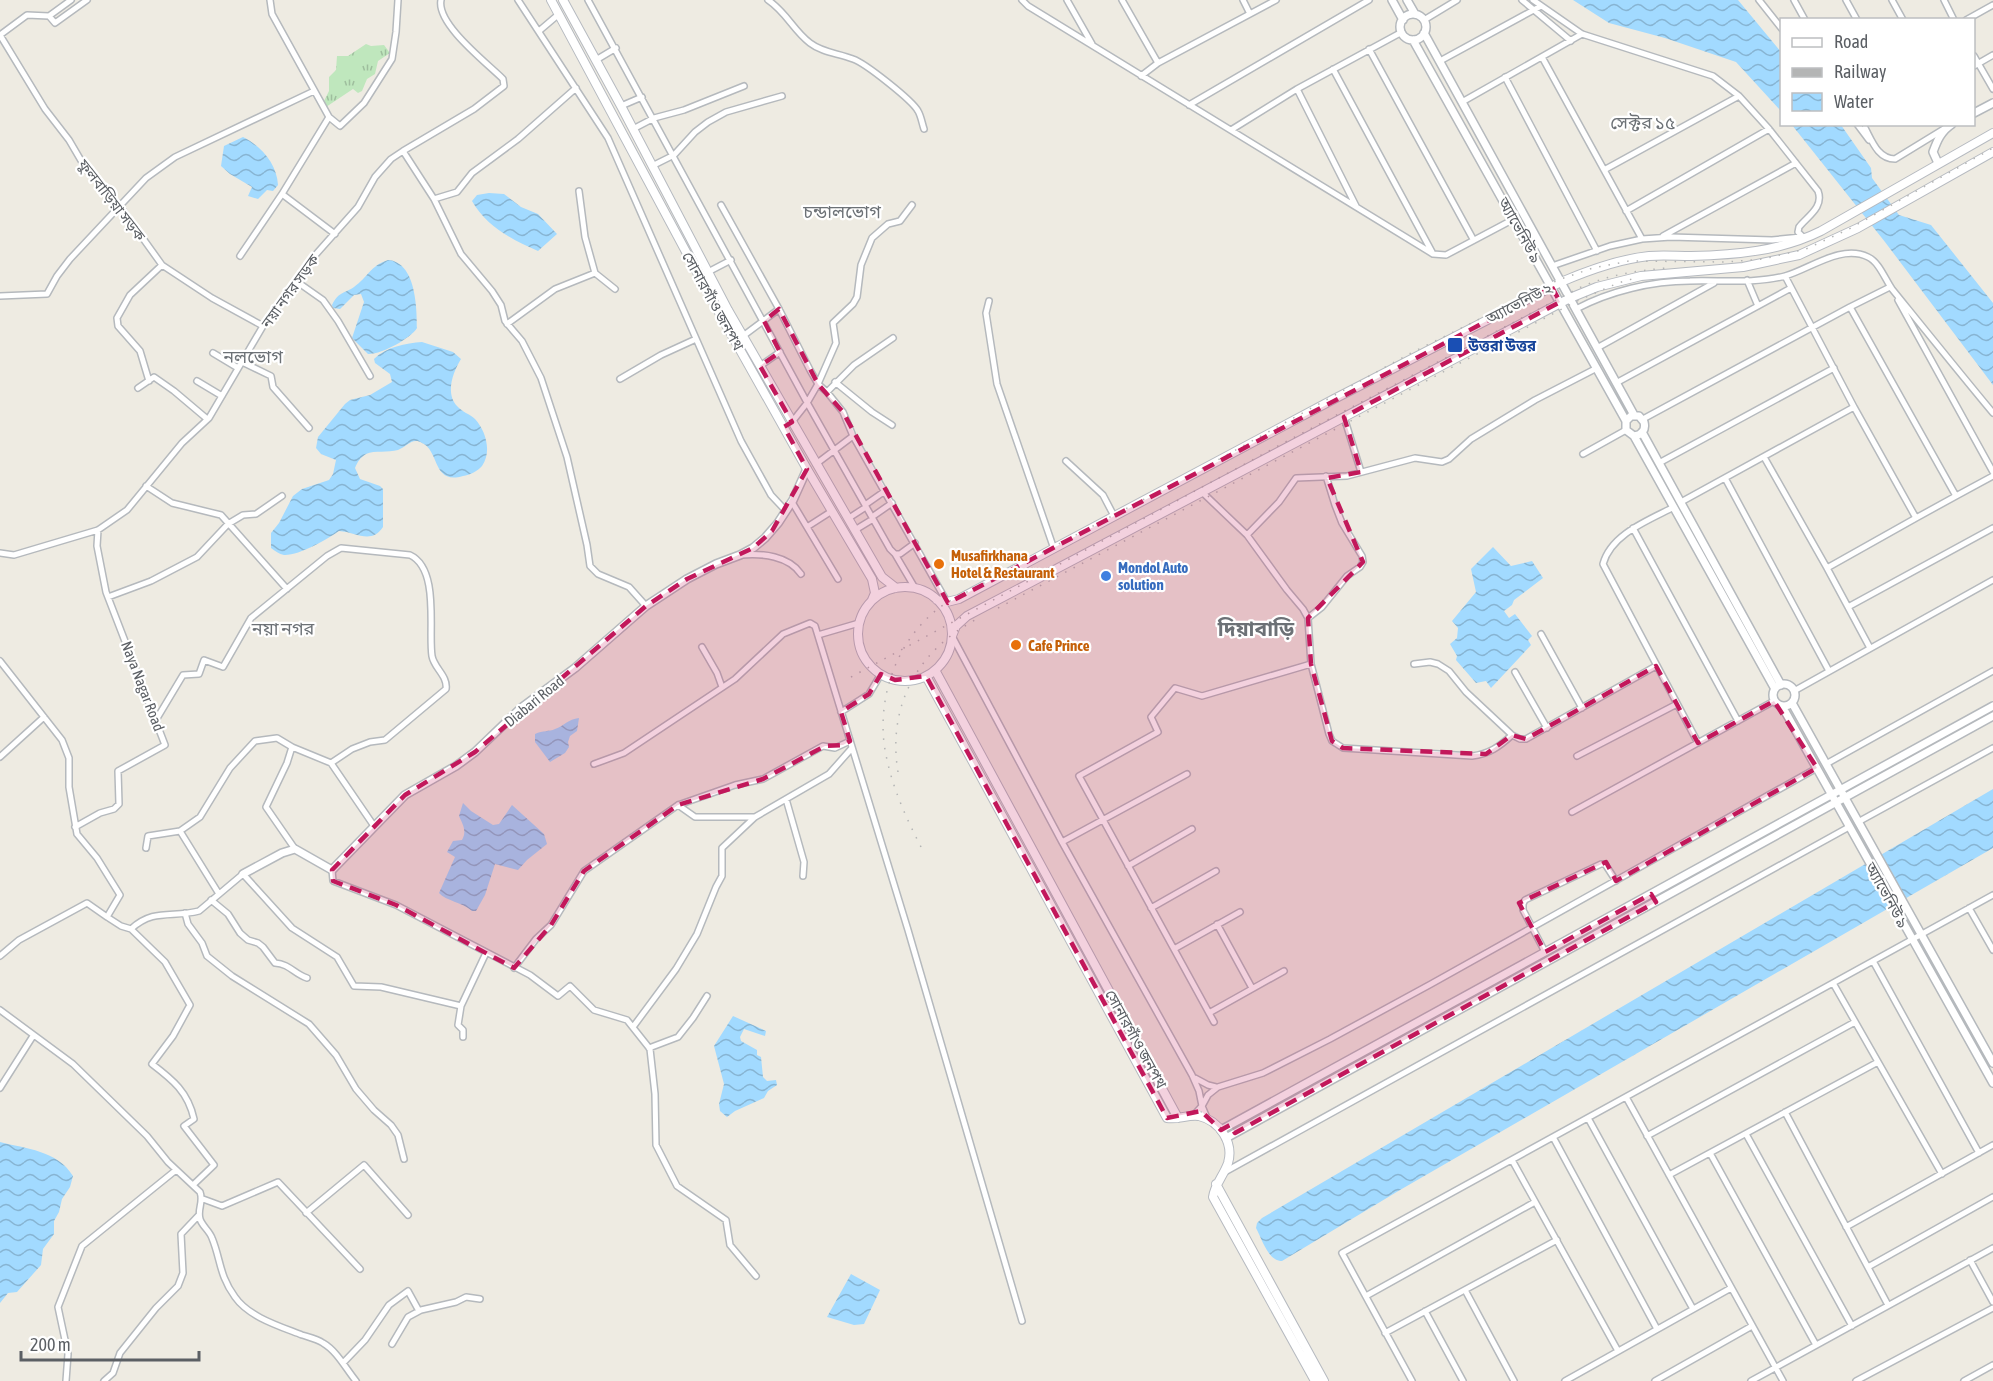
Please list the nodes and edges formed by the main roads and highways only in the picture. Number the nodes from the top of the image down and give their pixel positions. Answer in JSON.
{"nodes":[{"id":1,"x":551,"y":0,"type":"edge"},
{"id":2,"x":563,"y":0,"type":"edge"},
{"id":3,"x":1993,"y":133,"type":"edge"},
{"id":4,"x":1993,"y":152,"type":"edge"},
{"id":5,"x":792,"y":422,"type":"junction"},
{"id":6,"x":784,"y":427,"type":"junction"},
{"id":7,"x":896,"y":588,"type":"junction"},
{"id":8,"x":872,"y":600,"type":"junction"},
{"id":9,"x":937,"y":600,"type":"junction"},
{"id":10,"x":952,"y":636,"type":"junction"},
{"id":11,"x":935,"y":670,"type":"junction"},
{"id":12,"x":926,"y":676,"type":"junction"},
{"id":13,"x":1178,"y":1118,"type":"junction"},
{"id":14,"x":1216,"y":1184,"type":"junction"},
{"id":15,"x":1315,"y":1381,"type":"edge"},
{"id":16,"x":1324,"y":1381,"type":"edge"}],
"edges":[{"from":1,"to":6,"type":"main road","name":"সোনারগাঁও জনপথ"},
{"from":2,"to":5,"type":"main road","name":"সোনারগাঁও জনপথ"},
{"from":3,"to":9,"type":"main road","name":"অ্যাভেনিউ ২"},
{"from":4,"to":10,"type":"main road","name":"অ্যাভেনিউ ২"},
{"from":5,"to":6,"type":"main road"},
{"from":5,"to":7,"type":"main road","name":"সোনারগাঁও জনপথ"},
{"from":6,"to":8,"type":"main road","name":"সোনারগাঁও জনপথ"},
{"from":7,"to":8,"type":"main road"},
{"from":7,"to":9,"type":"main road"},
{"from":8,"to":12,"type":"main road"},
{"from":9,"to":10,"type":"main road"},
{"from":10,"to":11,"type":"main road"},
{"from":11,"to":12,"type":"main road"},
{"from":11,"to":13,"type":"main road","name":"সোনারগাঁও জনপথ"},
{"from":12,"to":13,"type":"main road","name":"সোনারগাঁও জনপথ"},
{"from":13,"to":14,"type":"main road"},
{"from":14,"to":15,"type":"main road"},
{"from":14,"to":16,"type":"main road"}]}
